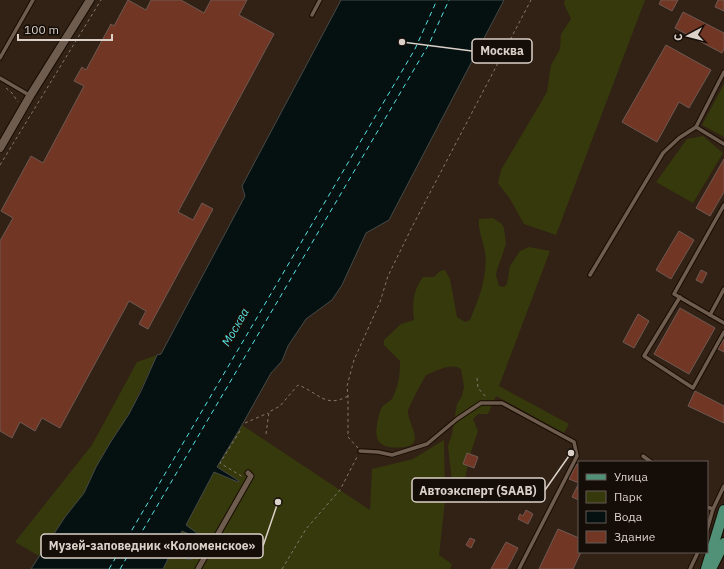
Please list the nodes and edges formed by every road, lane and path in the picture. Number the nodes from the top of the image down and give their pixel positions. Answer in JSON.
{"nodes":[{"id":1,"x":33,"y":0,"type":"edge"},
{"id":2,"x":90,"y":0,"type":"edge"},
{"id":3,"x":101,"y":0,"type":"edge"},
{"id":4,"x":320,"y":0,"type":"edge"},
{"id":5,"x":531,"y":0,"type":"edge"},
{"id":6,"x":312,"y":15,"type":"dead end"},
{"id":7,"x":0,"y":58,"type":"edge"},
{"id":8,"x":724,"y":72,"type":"edge"},
{"id":9,"x":0,"y":78,"type":"edge"},
{"id":10,"x":9,"y":84,"type":"junction"},
{"id":11,"x":30,"y":96,"type":"junction"},
{"id":12,"x":19,"y":104,"type":"dead end"},
{"id":13,"x":696,"y":127,"type":"junction"},
{"id":14,"x":724,"y":144,"type":"edge"},
{"id":15,"x":0,"y":146,"type":"edge"},
{"id":16,"x":0,"y":165,"type":"edge"},
{"id":17,"x":724,"y":205,"type":"edge"},
{"id":18,"x":590,"y":275,"type":"dead end"},
{"id":19,"x":724,"y":289,"type":"edge"},
{"id":20,"x":680,"y":297,"type":"junction"},
{"id":21,"x":710,"y":315,"type":"junction"},
{"id":22,"x":724,"y":323,"type":"edge"},
{"id":23,"x":724,"y":332,"type":"edge"},
{"id":24,"x":477,"y":378,"type":"dead end"},
{"id":25,"x":348,"y":396,"type":"junction"},
{"id":26,"x":492,"y":403,"type":"junction"},
{"id":27,"x":269,"y":412,"type":"junction"},
{"id":28,"x":245,"y":423,"type":"dead end"},
{"id":29,"x":240,"y":431,"type":"dead end"},
{"id":30,"x":266,"y":434,"type":"dead end"},
{"id":31,"x":360,"y":451,"type":"junction"},
{"id":32,"x":643,"y":456,"type":"dead end"},
{"id":33,"x":650,"y":461,"type":"edge"},
{"id":34,"x":246,"y":476,"type":"joint"},
{"id":35,"x":724,"y":486,"type":"edge"},
{"id":36,"x":708,"y":507,"type":"edge"},
{"id":37,"x":712,"y":509,"type":"junction"},
{"id":38,"x":724,"y":510,"type":"edge"},
{"id":39,"x":708,"y":526,"type":"edge"},
{"id":40,"x":724,"y":543,"type":"edge"},
{"id":41,"x":698,"y":553,"type":"edge"},
{"id":42,"x":198,"y":569,"type":"edge"},
{"id":43,"x":282,"y":569,"type":"edge"},
{"id":44,"x":520,"y":569,"type":"edge"},
{"id":45,"x":690,"y":569,"type":"edge"},
{"id":46,"x":706,"y":569,"type":"edge"},
{"id":47,"x":711,"y":569,"type":"edge"}],
"edges":[{"from":1,"to":7,"type":"lane"},
{"from":2,"to":11,"type":"street"},
{"from":3,"to":16,"type":"path"},
{"from":4,"to":6,"type":"lane"},
{"from":5,"to":25,"type":"path"},
{"from":8,"to":13,"type":"lane"},
{"from":9,"to":10,"type":"lane"},
{"from":10,"to":11,"type":"lane"},
{"from":10,"to":12,"type":"path"},
{"from":11,"to":15,"type":"street"},
{"from":13,"to":14,"type":"lane"},
{"from":13,"to":18,"type":"lane"},
{"from":17,"to":20,"type":"lane"},
{"from":19,"to":21,"type":"lane"},
{"from":20,"to":21,"type":"lane"},
{"from":20,"to":23,"type":"lane"},
{"from":21,"to":22,"type":"lane"},
{"from":24,"to":26,"type":"path"},
{"from":25,"to":27,"type":"path"},
{"from":25,"to":31,"type":"path"},
{"from":26,"to":31,"type":"lane"},
{"from":26,"to":44,"type":"lane"},
{"from":27,"to":28,"type":"path"},
{"from":27,"to":30,"type":"path"},
{"from":29,"to":34,"type":"path"},
{"from":31,"to":43,"type":"path"},
{"from":32,"to":33,"type":"lane"},
{"from":34,"to":42,"type":"street"},
{"from":35,"to":37,"type":"lane"},
{"from":36,"to":37,"type":"lane"},
{"from":37,"to":39,"type":"lane"},
{"from":38,"to":46,"type":"main road"},
{"from":40,"to":47,"type":"main road"},
{"from":41,"to":45,"type":"lane"}]}
